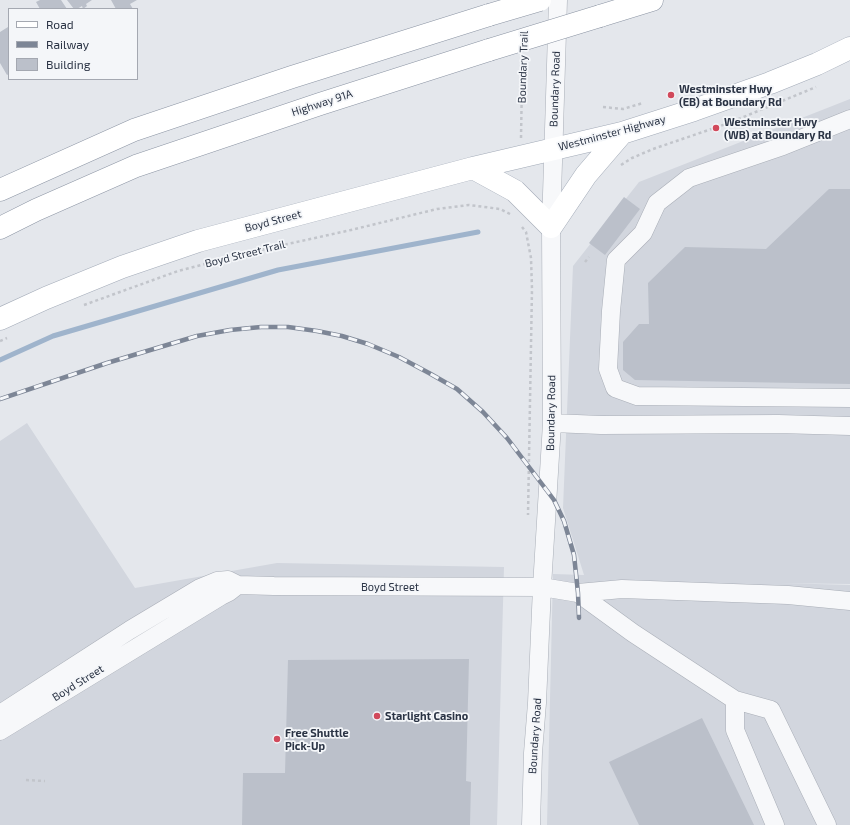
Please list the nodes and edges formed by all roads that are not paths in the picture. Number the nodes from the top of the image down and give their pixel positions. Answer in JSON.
{"nodes":[{"id":1,"x":540,"y":0,"type":"edge"},
{"id":2,"x":558,"y":0,"type":"edge"},
{"id":3,"x":652,"y":0,"type":"edge"},
{"id":4,"x":850,"y":48,"type":"edge"},
{"id":5,"x":850,"y":119,"type":"edge"},
{"id":6,"x":622,"y":133,"type":"junction"},
{"id":7,"x":554,"y":149,"type":"junction"},
{"id":8,"x":473,"y":168,"type":"junction"},
{"id":9,"x":0,"y":190,"type":"edge"},
{"id":10,"x":551,"y":227,"type":"junction"},
{"id":11,"x":0,"y":228,"type":"edge"},
{"id":12,"x":7,"y":327,"type":"edge"},
{"id":13,"x":850,"y":398,"type":"edge"},
{"id":14,"x":552,"y":423,"type":"junction"},
{"id":15,"x":850,"y":426,"type":"edge"},
{"id":16,"x":238,"y":585,"type":"junction"},
{"id":17,"x":542,"y":587,"type":"junction"},
{"id":18,"x":578,"y":593,"type":"junction"},
{"id":19,"x":850,"y":601,"type":"edge"},
{"id":20,"x":736,"y":700,"type":"junction"},
{"id":21,"x":0,"y":714,"type":"edge"},
{"id":22,"x":0,"y":732,"type":"edge"},
{"id":23,"x":531,"y":825,"type":"edge"},
{"id":24,"x":775,"y":825,"type":"edge"},
{"id":25,"x":827,"y":825,"type":"edge"}],
"edges":[{"from":1,"to":9,"type":"main road","bridge":true},
{"from":2,"to":7,"type":"street","name":"Boundary Road"},
{"from":3,"to":11,"type":"main road","name":"Highway 91A","bridge":true},
{"from":4,"to":6,"type":"main road","name":"Westminster Highway"},
{"from":5,"to":13,"type":"street"},
{"from":6,"to":7,"type":"main road","name":"Westminster Highway"},
{"from":6,"to":10,"type":"main road"},
{"from":7,"to":8,"type":"main road","name":"Boyd Street"},
{"from":7,"to":10,"type":"street","name":"Boundary Road"},
{"from":8,"to":10,"type":"main road"},
{"from":8,"to":12,"type":"main road","name":"Boyd Street"},
{"from":10,"to":14,"type":"street","name":"Boundary Road"},
{"from":14,"to":15,"type":"street"},
{"from":14,"to":17,"type":"street","name":"Boundary Road"},
{"from":16,"to":17,"type":"street","name":"Boyd Street"},
{"from":16,"to":21,"type":"street","name":"Boyd Street"},
{"from":16,"to":22,"type":"street","name":"Boyd Street"},
{"from":17,"to":18,"type":"street","name":"Boyd Street"},
{"from":17,"to":23,"type":"street","name":"Boundary Road"},
{"from":18,"to":19,"type":"street"},
{"from":18,"to":20,"type":"street"},
{"from":20,"to":24,"type":"street"},
{"from":20,"to":25,"type":"street"}]}
